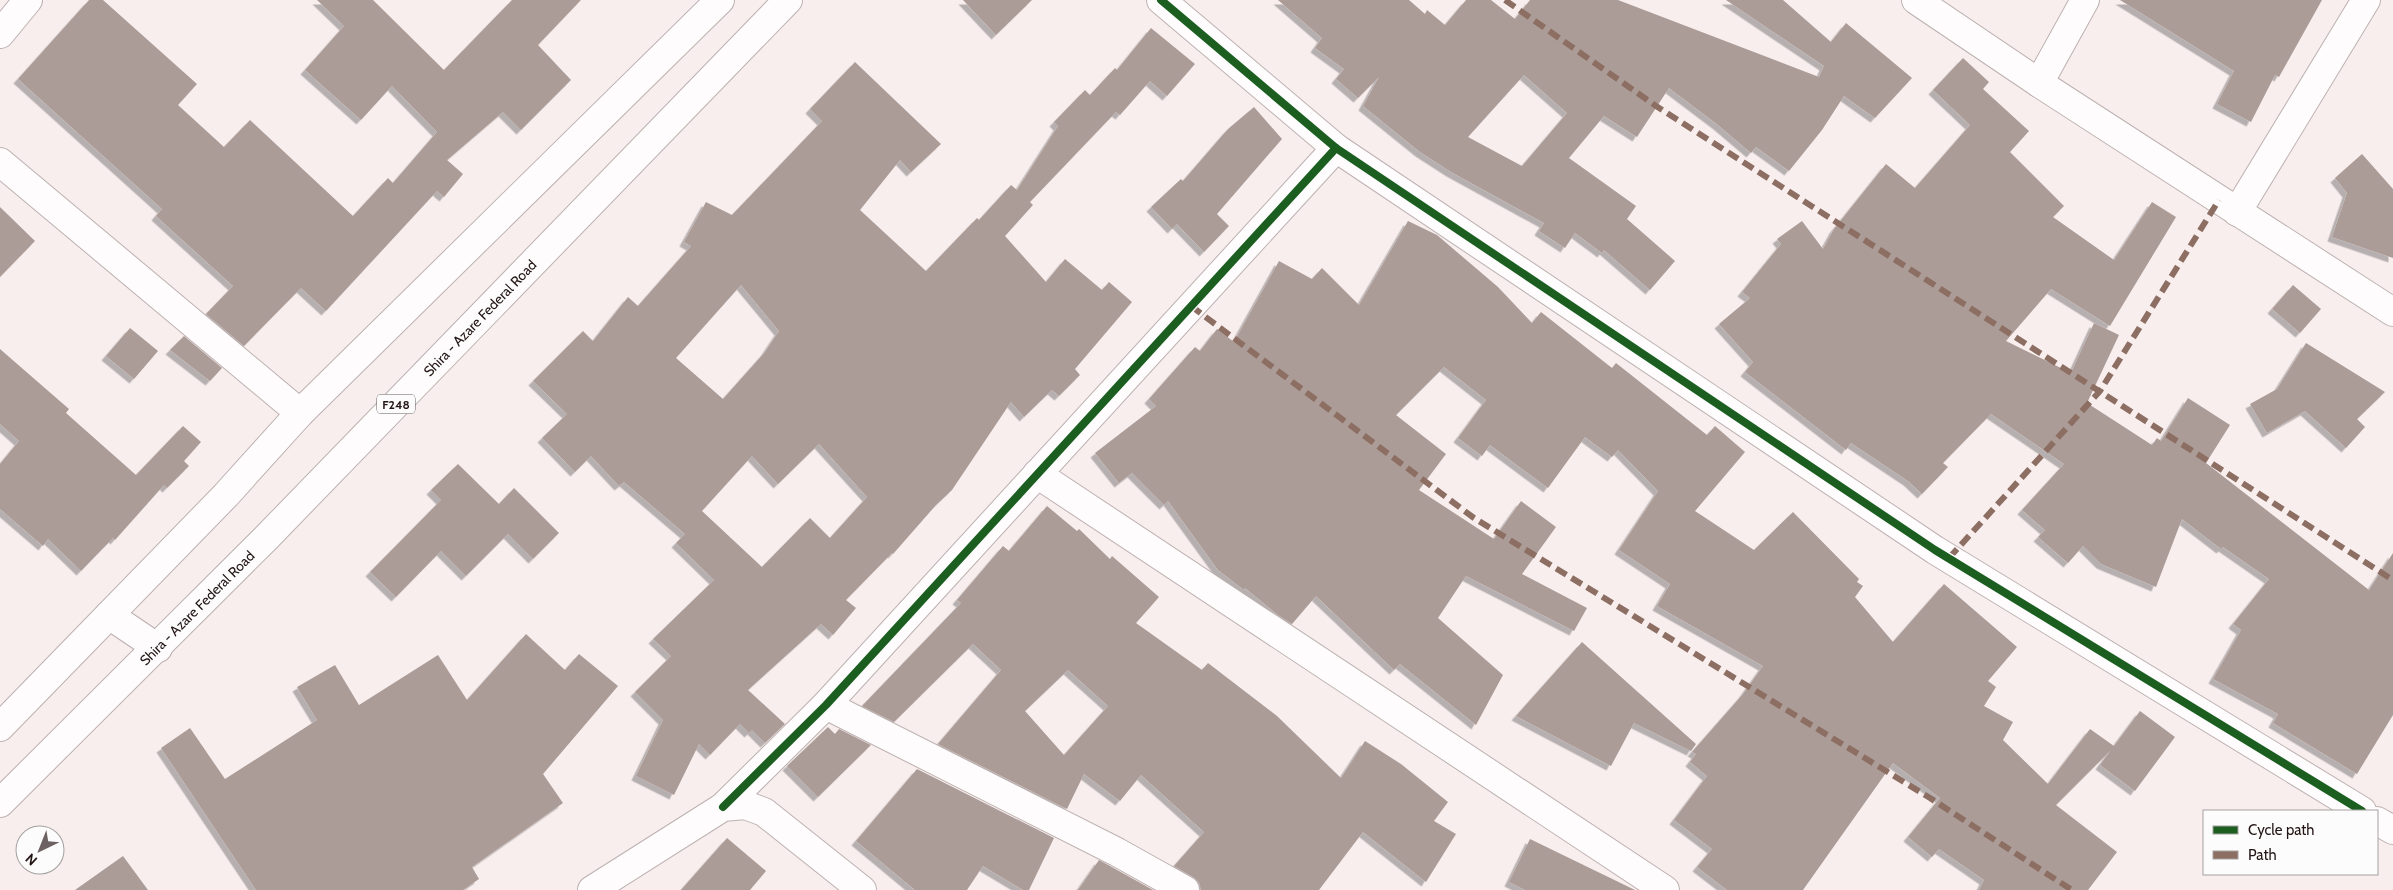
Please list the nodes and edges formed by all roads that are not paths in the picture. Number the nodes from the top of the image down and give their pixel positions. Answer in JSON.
{"nodes":[{"id":1,"x":28,"y":0,"type":"edge"},
{"id":2,"x":720,"y":0,"type":"edge"},
{"id":3,"x":788,"y":0,"type":"edge"},
{"id":4,"x":1161,"y":0,"type":"edge"},
{"id":5,"x":1916,"y":0,"type":"edge"},
{"id":6,"x":2085,"y":0,"type":"edge"},
{"id":7,"x":2366,"y":0,"type":"edge"},
{"id":8,"x":0,"y":34,"type":"edge"},
{"id":9,"x":2039,"y":83,"type":"junction"},
{"id":10,"x":1336,"y":148,"type":"junction"},
{"id":11,"x":0,"y":162,"type":"edge"},
{"id":12,"x":2237,"y":212,"type":"junction"},
{"id":13,"x":2393,"y":312,"type":"edge"},
{"id":14,"x":300,"y":413,"type":"junction"},
{"id":15,"x":1037,"y":474,"type":"junction"},
{"id":16,"x":109,"y":615,"type":"junction"},
{"id":17,"x":158,"y":648,"type":"junction"},
{"id":18,"x":826,"y":705,"type":"junction"},
{"id":19,"x":0,"y":727,"type":"edge"},
{"id":20,"x":0,"y":803,"type":"edge"},
{"id":21,"x":724,"y":807,"type":"junction"},
{"id":22,"x":2360,"y":810,"type":"edge"},
{"id":23,"x":2378,"y":821,"type":"edge"},
{"id":24,"x":2393,"y":830,"type":"edge"},
{"id":25,"x":592,"y":890,"type":"edge"},
{"id":26,"x":862,"y":890,"type":"edge"},
{"id":27,"x":1185,"y":890,"type":"edge"},
{"id":28,"x":1665,"y":890,"type":"edge"}],
"edges":[{"from":1,"to":8,"type":"street"},
{"from":2,"to":14,"type":"street"},
{"from":3,"to":17,"type":"street","name":"Shira - Azare Federal Road","number":"F248"},
{"from":4,"to":10,"type":"street"},
{"from":5,"to":9,"type":"street"},
{"from":6,"to":9,"type":"street"},
{"from":7,"to":12,"type":"street"},
{"from":9,"to":12,"type":"street"},
{"from":10,"to":15,"type":"street"},
{"from":10,"to":22,"type":"street"},
{"from":11,"to":14,"type":"street"},
{"from":12,"to":13,"type":"street"},
{"from":14,"to":16,"type":"street"},
{"from":15,"to":18,"type":"street"},
{"from":15,"to":28,"type":"street"},
{"from":16,"to":17,"type":"street"},
{"from":16,"to":19,"type":"street"},
{"from":17,"to":20,"type":"street","name":"Shira - Azare Federal Road","number":"F248"},
{"from":18,"to":21,"type":"street"},
{"from":18,"to":27,"type":"street"},
{"from":21,"to":25,"type":"street"},
{"from":21,"to":26,"type":"street"},
{"from":23,"to":24,"type":"street"}]}
